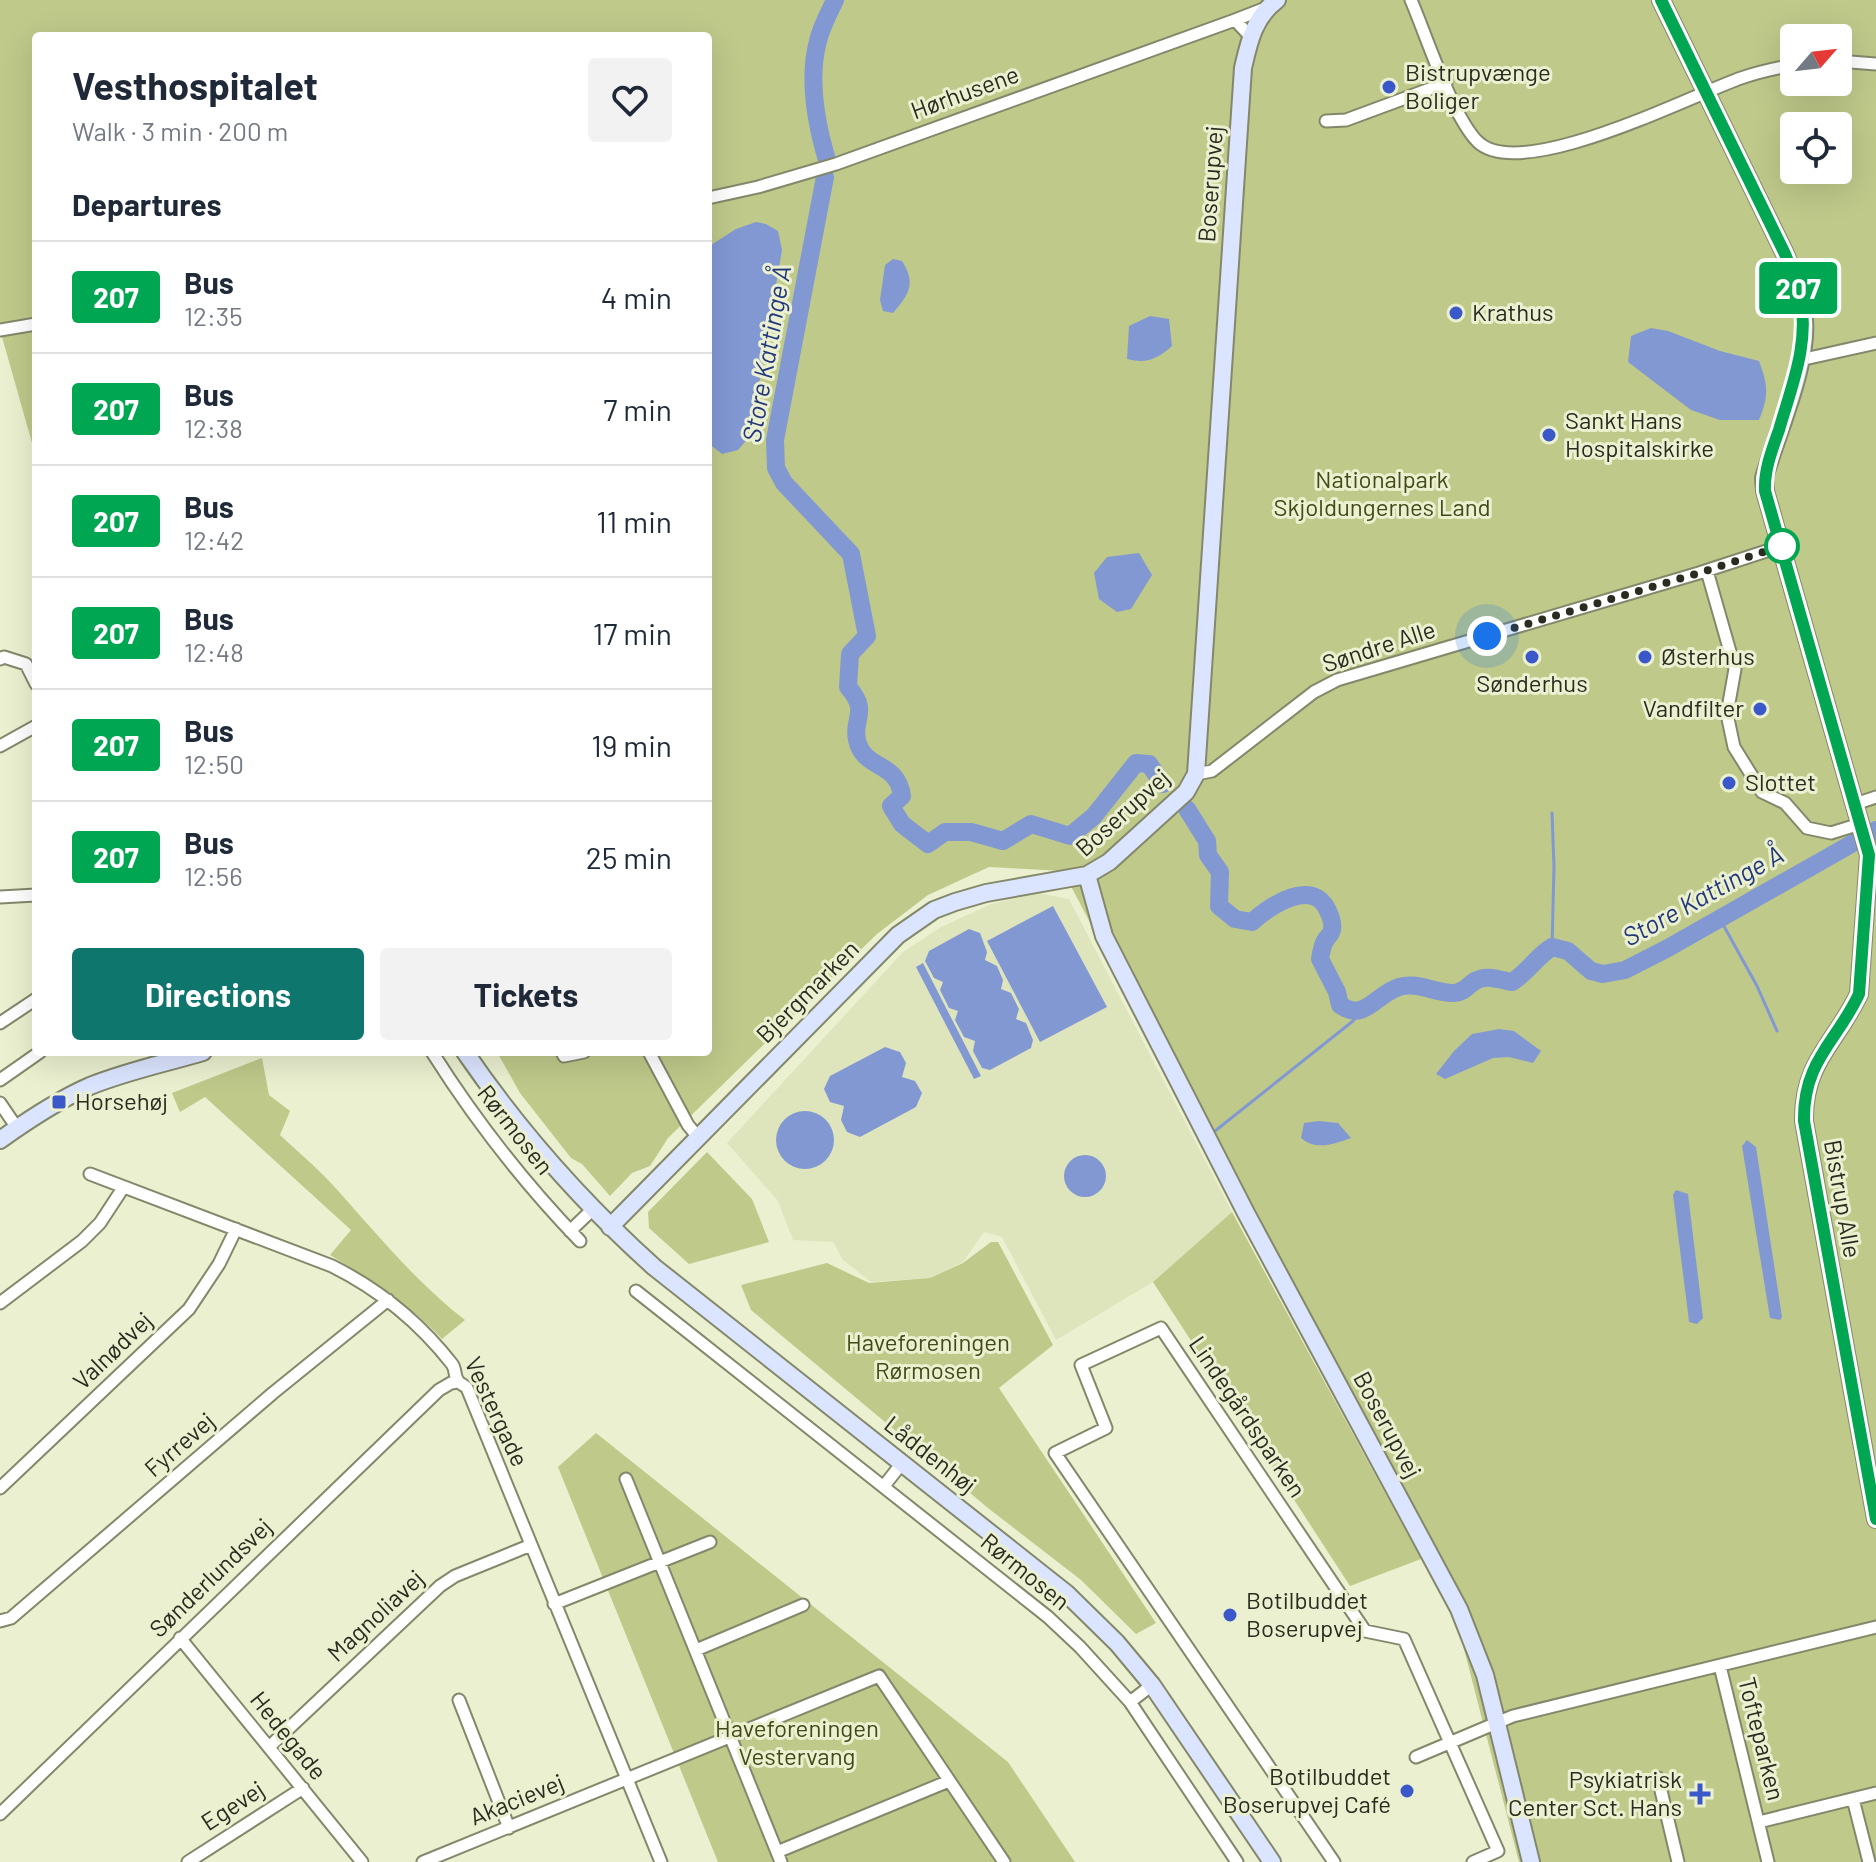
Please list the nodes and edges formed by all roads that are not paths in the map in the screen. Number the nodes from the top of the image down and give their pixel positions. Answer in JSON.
{"nodes":[{"id":1,"x":1411,"y":0,"type":"edge"},
{"id":2,"x":1661,"y":0,"type":"edge"},
{"id":3,"x":1272,"y":4,"type":"edge"},
{"id":4,"x":1235,"y":20,"type":"junction"},
{"id":5,"x":1250,"y":36,"type":"junction"},
{"id":6,"x":1852,"y":62,"type":"edge"},
{"id":7,"x":1876,"y":64,"type":"edge"},
{"id":8,"x":1780,"y":69,"type":"edge"},
{"id":9,"x":1446,"y":83,"type":"junction"},
{"id":10,"x":1707,"y":93,"type":"junction"},
{"id":11,"x":1326,"y":121,"type":"dead end"},
{"id":12,"x":712,"y":197,"type":"edge"},
{"id":13,"x":32,"y":325,"type":"edge"},
{"id":14,"x":0,"y":330,"type":"edge"},
{"id":15,"x":1876,"y":343,"type":"edge"},
{"id":16,"x":1800,"y":360,"type":"junction"},
{"id":17,"x":1782,"y":546,"type":"junction"},
{"id":18,"x":1707,"y":571,"type":"junction"},
{"id":19,"x":0,"y":659,"type":"edge"},
{"id":20,"x":32,"y":676,"type":"edge"},
{"id":21,"x":32,"y":728,"type":"edge"},
{"id":22,"x":0,"y":746,"type":"edge"},
{"id":23,"x":1196,"y":774,"type":"junction"},
{"id":24,"x":1876,"y":797,"type":"edge"},
{"id":25,"x":1855,"y":804,"type":"junction"},
{"id":26,"x":1860,"y":824,"type":"junction"},
{"id":27,"x":1873,"y":855,"type":"edge"},
{"id":28,"x":1087,"y":875,"type":"junction"},
{"id":29,"x":32,"y":895,"type":"edge"},
{"id":30,"x":0,"y":897,"type":"edge"},
{"id":31,"x":32,"y":1002,"type":"edge"},
{"id":32,"x":0,"y":1023,"type":"edge"},
{"id":33,"x":34,"y":1056,"type":"edge"},
{"id":34,"x":190,"y":1056,"type":"edge"},
{"id":35,"x":435,"y":1056,"type":"edge"},
{"id":36,"x":468,"y":1056,"type":"edge"},
{"id":37,"x":479,"y":1056,"type":"edge"},
{"id":38,"x":651,"y":1056,"type":"edge"},
{"id":39,"x":0,"y":1080,"type":"edge"},
{"id":40,"x":0,"y":1103,"type":"edge"},
{"id":41,"x":519,"y":1122,"type":"junction"},
{"id":42,"x":17,"y":1128,"type":"junction"},
{"id":43,"x":698,"y":1137,"type":"junction"},
{"id":44,"x":0,"y":1140,"type":"edge"},
{"id":45,"x":90,"y":1174,"type":"dead end"},
{"id":46,"x":123,"y":1188,"type":"junction"},
{"id":47,"x":593,"y":1209,"type":"junction"},
{"id":48,"x":610,"y":1227,"type":"junction"},
{"id":49,"x":236,"y":1229,"type":"junction"},
{"id":50,"x":570,"y":1231,"type":"junction"},
{"id":51,"x":580,"y":1241,"type":"dead end"},
{"id":52,"x":636,"y":1291,"type":"dead end"},
{"id":53,"x":388,"y":1300,"type":"junction"},
{"id":54,"x":0,"y":1303,"type":"edge"},
{"id":55,"x":458,"y":1382,"type":"junction"},
{"id":56,"x":902,"y":1463,"type":"junction"},
{"id":57,"x":626,"y":1479,"type":"dead end"},
{"id":58,"x":884,"y":1486,"type":"junction"},
{"id":59,"x":0,"y":1488,"type":"edge"},
{"id":60,"x":1876,"y":1519,"type":"edge"},
{"id":61,"x":710,"y":1542,"type":"dead end"},
{"id":62,"x":531,"y":1545,"type":"junction"},
{"id":63,"x":660,"y":1561,"type":"junction"},
{"id":64,"x":554,"y":1604,"type":"junction"},
{"id":65,"x":803,"y":1605,"type":"dead end"},
{"id":66,"x":0,"y":1621,"type":"edge"},
{"id":67,"x":1876,"y":1627,"type":"edge"},
{"id":68,"x":180,"y":1638,"type":"junction"},
{"id":69,"x":696,"y":1650,"type":"junction"},
{"id":70,"x":1720,"y":1666,"type":"junction"},
{"id":71,"x":1152,"y":1685,"type":"junction"},
{"id":72,"x":459,"y":1700,"type":"dead end"},
{"id":73,"x":1130,"y":1702,"type":"junction"},
{"id":74,"x":1497,"y":1722,"type":"junction"},
{"id":75,"x":730,"y":1736,"type":"junction"},
{"id":76,"x":1449,"y":1742,"type":"junction"},
{"id":77,"x":269,"y":1747,"type":"junction"},
{"id":78,"x":1416,"y":1757,"type":"dead end"},
{"id":79,"x":1658,"y":1778,"type":"dead end"},
{"id":80,"x":627,"y":1779,"type":"junction"},
{"id":81,"x":949,"y":1781,"type":"junction"},
{"id":82,"x":303,"y":1788,"type":"junction"},
{"id":83,"x":1876,"y":1793,"type":"edge"},
{"id":84,"x":1853,"y":1799,"type":"junction"},
{"id":85,"x":0,"y":1814,"type":"edge"},
{"id":86,"x":1759,"y":1822,"type":"junction"},
{"id":87,"x":509,"y":1828,"type":"junction"},
{"id":88,"x":779,"y":1857,"type":"edge"},
{"id":89,"x":188,"y":1862,"type":"edge"},
{"id":90,"x":362,"y":1862,"type":"edge"},
{"id":91,"x":423,"y":1862,"type":"edge"},
{"id":92,"x":661,"y":1862,"type":"edge"},
{"id":93,"x":1004,"y":1862,"type":"edge"},
{"id":94,"x":1237,"y":1862,"type":"edge"},
{"id":95,"x":1272,"y":1862,"type":"edge"},
{"id":96,"x":1334,"y":1862,"type":"edge"},
{"id":97,"x":1473,"y":1862,"type":"edge"},
{"id":98,"x":1531,"y":1862,"type":"edge"},
{"id":99,"x":1678,"y":1862,"type":"edge"},
{"id":100,"x":1768,"y":1862,"type":"edge"},
{"id":101,"x":1869,"y":1862,"type":"edge"}],
"edges":[{"from":1,"to":9,"type":"street"},
{"from":2,"to":10,"type":"street"},
{"from":3,"to":4,"type":"street","name":"Hørhusene"},
{"from":3,"to":5,"type":"street","name":"Boserupvej"},
{"from":4,"to":5,"type":"street"},
{"from":4,"to":12,"type":"street","name":"Hørhusene"},
{"from":5,"to":23,"type":"street","name":"Boserupvej"},
{"from":6,"to":7,"type":"street"},
{"from":8,"to":10,"type":"street"},
{"from":9,"to":10,"type":"street"},
{"from":9,"to":11,"type":"street"},
{"from":10,"to":16,"type":"street"},
{"from":13,"to":14,"type":"street"},
{"from":15,"to":16,"type":"street"},
{"from":16,"to":17,"type":"street"},
{"from":17,"to":18,"type":"street","name":"Søndre Alle"},
{"from":17,"to":25,"type":"street"},
{"from":18,"to":23,"type":"street","name":"Søndre Alle"},
{"from":18,"to":26,"type":"street"},
{"from":19,"to":20,"type":"street"},
{"from":21,"to":22,"type":"street"},
{"from":23,"to":28,"type":"street","name":"Boserupvej"},
{"from":24,"to":25,"type":"street"},
{"from":25,"to":26,"type":"street"},
{"from":26,"to":27,"type":"street"},
{"from":27,"to":60,"type":"street","name":"Bistrup Alle"},
{"from":28,"to":43,"type":"street","name":"Bjergmarken"},
{"from":28,"to":74,"type":"street","name":"Boserupvej"},
{"from":29,"to":30,"type":"street"},
{"from":31,"to":32,"type":"street"},
{"from":33,"to":39,"type":"street"},
{"from":34,"to":42,"type":"street"},
{"from":35,"to":50,"type":"street","name":"Rørmosen"},
{"from":36,"to":41,"type":"street","name":"Låddenhøj"},
{"from":37,"to":41,"type":"street","name":"Låddenhøj"},
{"from":38,"to":43,"type":"street"},
{"from":40,"to":42,"type":"street"},
{"from":41,"to":47,"type":"street","name":"Låddenhøj"},
{"from":42,"to":44,"type":"street"},
{"from":43,"to":48,"type":"street","name":"Bjergmarken"},
{"from":45,"to":46,"type":"street","name":"Vestergade"},
{"from":46,"to":49,"type":"street","name":"Vestergade"},
{"from":46,"to":54,"type":"street"},
{"from":47,"to":48,"type":"street","name":"Låddenhøj"},
{"from":47,"to":50,"type":"street"},
{"from":48,"to":56,"type":"street","name":"Låddenhøj"},
{"from":49,"to":53,"type":"street","name":"Vestergade"},
{"from":49,"to":59,"type":"street","name":"Valnødvej"},
{"from":50,"to":51,"type":"street","name":"Rørmosen"},
{"from":52,"to":58,"type":"street","name":"Rørmosen"},
{"from":53,"to":55,"type":"street","name":"Vestergade"},
{"from":53,"to":66,"type":"street","name":"Fyrrevej"},
{"from":55,"to":62,"type":"street","name":"Vestergade"},
{"from":55,"to":68,"type":"street","name":"Sønderlundsvej"},
{"from":56,"to":58,"type":"street"},
{"from":56,"to":71,"type":"street","name":"Låddenhøj"},
{"from":57,"to":63,"type":"street"},
{"from":58,"to":73,"type":"street","name":"Rørmosen"},
{"from":61,"to":63,"type":"street"},
{"from":62,"to":64,"type":"street","name":"Vestergade"},
{"from":62,"to":77,"type":"street","name":"Magnoliavej"},
{"from":63,"to":64,"type":"street"},
{"from":63,"to":69,"type":"street"},
{"from":64,"to":80,"type":"street","name":"Vestergade"},
{"from":65,"to":69,"type":"street"},
{"from":67,"to":70,"type":"street"},
{"from":68,"to":77,"type":"street","name":"Hedegade"},
{"from":68,"to":85,"type":"street","name":"Sønderlundsvej"},
{"from":69,"to":75,"type":"street"},
{"from":70,"to":74,"type":"street"},
{"from":70,"to":86,"type":"street","name":"Tofteparken"},
{"from":71,"to":73,"type":"street"},
{"from":71,"to":95,"type":"street","name":"Låddenhøj"},
{"from":72,"to":87,"type":"street"},
{"from":73,"to":94,"type":"street","name":"Rørmosen"},
{"from":74,"to":76,"type":"street"},
{"from":74,"to":98,"type":"street","name":"Boserupvej"},
{"from":75,"to":80,"type":"street"},
{"from":75,"to":81,"type":"street"},
{"from":75,"to":88,"type":"street"},
{"from":76,"to":78,"type":"street"},
{"from":76,"to":96,"type":"street","name":"Lindegårdsparken"},
{"from":76,"to":97,"type":"street","name":"Lindegårdsparken"},
{"from":77,"to":82,"type":"street","name":"Hedegade"},
{"from":79,"to":99,"type":"street"},
{"from":80,"to":87,"type":"street","name":"Akacievej"},
{"from":80,"to":92,"type":"street","name":"Vestergade"},
{"from":81,"to":88,"type":"street"},
{"from":81,"to":93,"type":"street"},
{"from":82,"to":89,"type":"street","name":"Egevej"},
{"from":82,"to":90,"type":"street","name":"Hedegade"},
{"from":83,"to":84,"type":"street","name":"Tofteparken"},
{"from":84,"to":86,"type":"street","name":"Tofteparken"},
{"from":84,"to":101,"type":"street"},
{"from":86,"to":100,"type":"street","name":"Tofteparken"},
{"from":87,"to":91,"type":"street","name":"Akacievej"}]}
